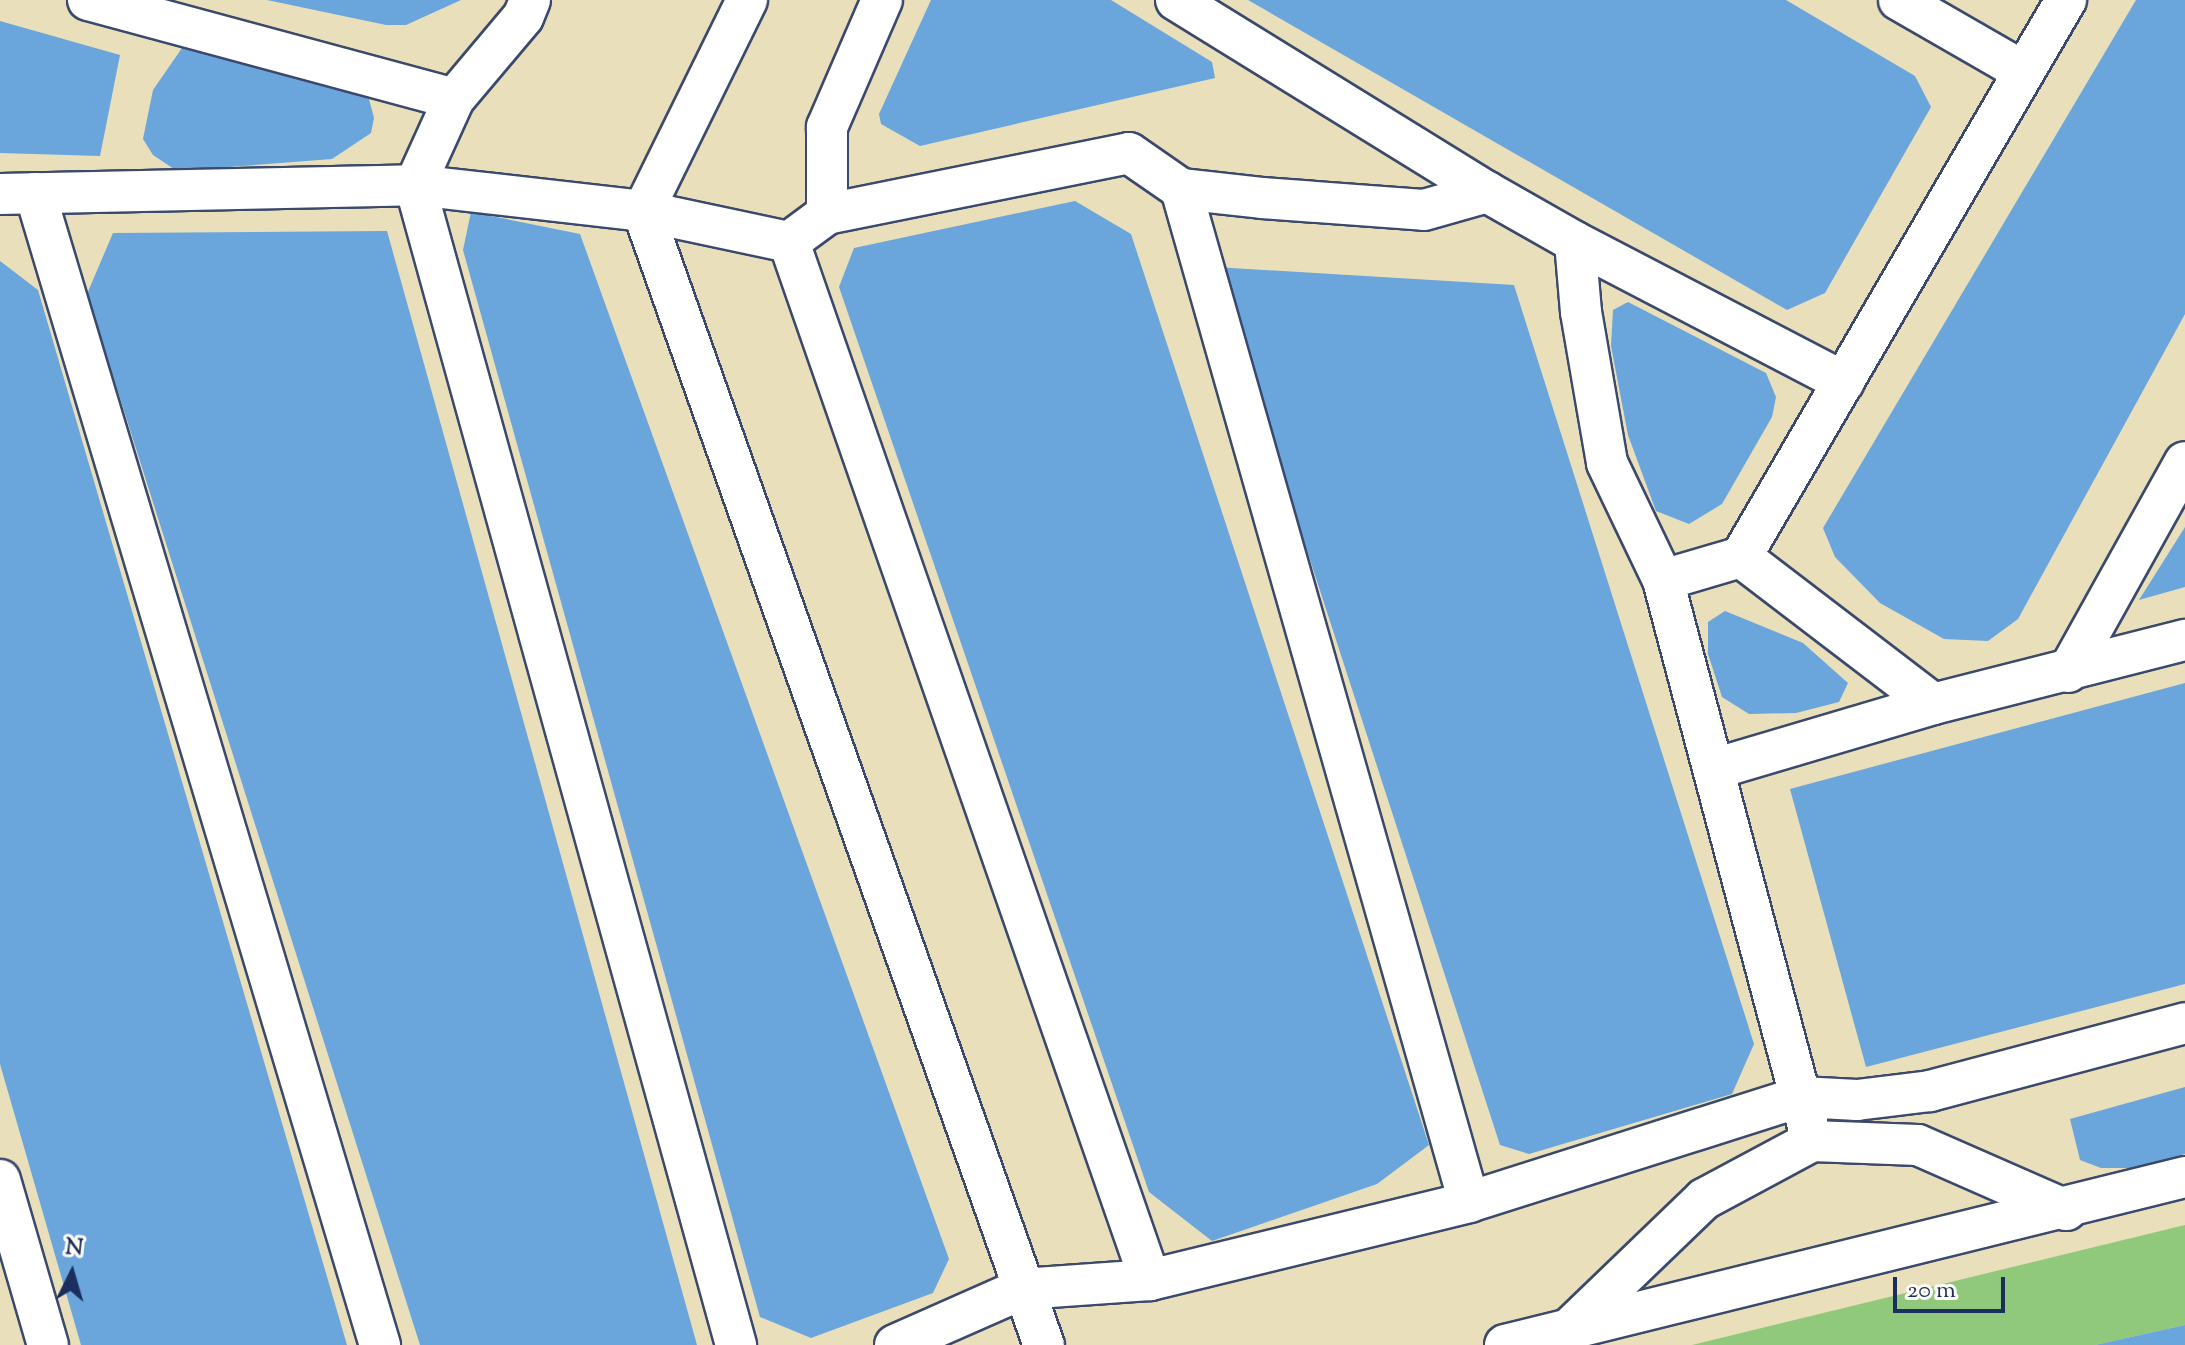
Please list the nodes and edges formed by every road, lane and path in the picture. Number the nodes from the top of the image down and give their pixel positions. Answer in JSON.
{"nodes":[{"id":1,"x":88,"y":0,"type":"edge"},
{"id":2,"x":530,"y":0,"type":"edge"},
{"id":3,"x":747,"y":0,"type":"edge"},
{"id":4,"x":882,"y":0,"type":"edge"},
{"id":5,"x":1176,"y":0,"type":"edge"},
{"id":6,"x":1899,"y":0,"type":"edge"},
{"id":7,"x":2066,"y":0,"type":"edge"},
{"id":8,"x":2024,"y":72,"type":"junction"},
{"id":9,"x":454,"y":99,"type":"junction"},
{"id":10,"x":415,"y":185,"type":"junction"},
{"id":11,"x":1181,"y":189,"type":"junction"},
{"id":12,"x":1487,"y":192,"type":"junction"},
{"id":13,"x":17,"y":194,"type":"edge"},
{"id":14,"x":643,"y":211,"type":"junction"},
{"id":15,"x":827,"y":214,"type":"junction"},
{"id":16,"x":789,"y":242,"type":"junction"},
{"id":17,"x":1575,"y":242,"type":"junction"},
{"id":18,"x":1844,"y":382,"type":"junction"},
{"id":19,"x":2185,"y":462,"type":"edge"},
{"id":20,"x":1741,"y":557,"type":"junction"},
{"id":21,"x":1663,"y":580,"type":"junction"},
{"id":22,"x":2185,"y":640,"type":"edge"},
{"id":23,"x":2068,"y":672,"type":"junction"},
{"id":24,"x":1933,"y":704,"type":"junction"},
{"id":25,"x":1714,"y":769,"type":"junction"},
{"id":26,"x":2185,"y":1023,"type":"edge"},
{"id":27,"x":1801,"y":1097,"type":"junction"},
{"id":28,"x":1812,"y":1141,"type":"junction"},
{"id":29,"x":2185,"y":1177,"type":"edge"},
{"id":30,"x":0,"y":1180,"type":"edge"},
{"id":31,"x":1469,"y":1202,"type":"junction"},
{"id":32,"x":2066,"y":1210,"type":"junction"},
{"id":33,"x":1150,"y":1280,"type":"junction"},
{"id":34,"x":1022,"y":1289,"type":"junction"},
{"id":35,"x":1570,"y":1328,"type":"junction"},
{"id":36,"x":48,"y":1345,"type":"edge"},
{"id":37,"x":380,"y":1345,"type":"edge"},
{"id":38,"x":736,"y":1345,"type":"edge"},
{"id":39,"x":895,"y":1345,"type":"edge"},
{"id":40,"x":1044,"y":1345,"type":"edge"},
{"id":41,"x":1505,"y":1345,"type":"edge"}],
"edges":[{"from":1,"to":9,"type":"lane"},
{"from":2,"to":9,"type":"lane"},
{"from":3,"to":14,"type":"lane"},
{"from":4,"to":15,"type":"lane"},
{"from":5,"to":12,"type":"lane"},
{"from":6,"to":8,"type":"lane"},
{"from":7,"to":8,"type":"lane"},
{"from":8,"to":18,"type":"lane"},
{"from":9,"to":10,"type":"lane"},
{"from":10,"to":13,"type":"lane"},
{"from":10,"to":14,"type":"lane"},
{"from":10,"to":38,"type":"lane"},
{"from":11,"to":12,"type":"lane"},
{"from":11,"to":15,"type":"lane"},
{"from":11,"to":31,"type":"lane"},
{"from":12,"to":17,"type":"lane"},
{"from":13,"to":37,"type":"lane"},
{"from":14,"to":16,"type":"lane"},
{"from":14,"to":34,"type":"lane"},
{"from":15,"to":16,"type":"lane"},
{"from":16,"to":33,"type":"lane"},
{"from":17,"to":18,"type":"lane"},
{"from":17,"to":21,"type":"lane"},
{"from":18,"to":20,"type":"lane"},
{"from":19,"to":23,"type":"lane"},
{"from":20,"to":21,"type":"lane"},
{"from":20,"to":24,"type":"lane"},
{"from":21,"to":25,"type":"lane"},
{"from":22,"to":23,"type":"lane"},
{"from":23,"to":24,"type":"lane"},
{"from":24,"to":25,"type":"lane"},
{"from":25,"to":27,"type":"lane"},
{"from":26,"to":27,"type":"lane"},
{"from":27,"to":28,"type":"lane"},
{"from":27,"to":31,"type":"lane"},
{"from":28,"to":32,"type":"lane"},
{"from":28,"to":35,"type":"lane"},
{"from":29,"to":32,"type":"lane"},
{"from":30,"to":36,"type":"lane"},
{"from":31,"to":33,"type":"lane"},
{"from":32,"to":35,"type":"lane"},
{"from":33,"to":34,"type":"lane"},
{"from":34,"to":39,"type":"lane"},
{"from":34,"to":40,"type":"lane"},
{"from":35,"to":41,"type":"lane"}]}
